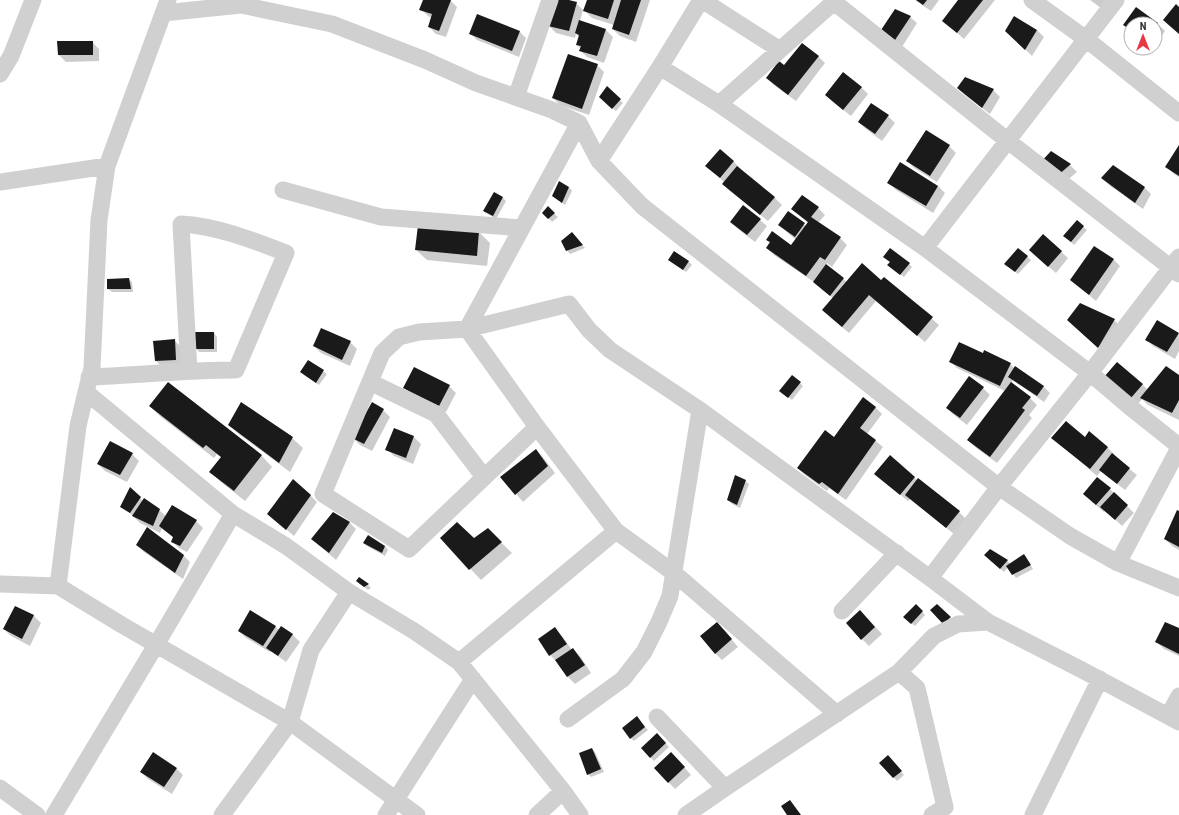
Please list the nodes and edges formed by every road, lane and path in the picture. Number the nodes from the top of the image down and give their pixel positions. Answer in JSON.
{"nodes":[{"id":1,"x":33,"y":0,"type":"edge"},
{"id":2,"x":550,"y":0,"type":"edge"},
{"id":3,"x":701,"y":0,"type":"edge"},
{"id":4,"x":1032,"y":0,"type":"edge"},
{"id":5,"x":1116,"y":0,"type":"edge"},
{"id":6,"x":834,"y":1,"type":"edge"},
{"id":7,"x":166,"y":7,"type":"edge"},
{"id":8,"x":1086,"y":39,"type":"junction"},
{"id":9,"x":780,"y":50,"type":"junction"},
{"id":10,"x":660,"y":68,"type":"junction"},
{"id":11,"x":0,"y":74,"type":"edge"},
{"id":12,"x":516,"y":97,"type":"junction"},
{"id":13,"x":719,"y":104,"type":"junction"},
{"id":14,"x":1179,"y":113,"type":"edge"},
{"id":15,"x":579,"y":123,"type":"junction"},
{"id":16,"x":1008,"y":141,"type":"junction"},
{"id":17,"x":599,"y":162,"type":"junction"},
{"id":18,"x":107,"y":166,"type":"junction"},
{"id":19,"x":0,"y":182,"type":"edge"},
{"id":20,"x":283,"y":190,"type":"dead end"},
{"id":21,"x":522,"y":228,"type":"junction"},
{"id":22,"x":925,"y":248,"type":"junction"},
{"id":23,"x":1176,"y":266,"type":"edge"},
{"id":24,"x":468,"y":329,"type":"junction"},
{"id":25,"x":189,"y":371,"type":"junction"},
{"id":26,"x":1090,"y":373,"type":"junction"},
{"id":27,"x":370,"y":382,"type":"junction"},
{"id":28,"x":87,"y":385,"type":"junction"},
{"id":29,"x":700,"y":410,"type":"junction"},
{"id":30,"x":537,"y":427,"type":"junction"},
{"id":31,"x":1179,"y":447,"type":"edge"},
{"id":32,"x":484,"y":477,"type":"junction"},
{"id":33,"x":999,"y":486,"type":"junction"},
{"id":34,"x":233,"y":514,"type":"junction"},
{"id":35,"x":616,"y":531,"type":"junction"},
{"id":36,"x":897,"y":554,"type":"junction"},
{"id":37,"x":1118,"y":563,"type":"junction"},
{"id":38,"x":674,"y":573,"type":"junction"},
{"id":39,"x":930,"y":578,"type":"junction"},
{"id":40,"x":0,"y":584,"type":"edge"},
{"id":41,"x":58,"y":586,"type":"junction"},
{"id":42,"x":1179,"y":588,"type":"edge"},
{"id":43,"x":349,"y":592,"type":"junction"},
{"id":44,"x":842,"y":611,"type":"dead end"},
{"id":45,"x":988,"y":622,"type":"junction"},
{"id":46,"x":156,"y":645,"type":"junction"},
{"id":47,"x":459,"y":662,"type":"junction"},
{"id":48,"x":899,"y":672,"type":"junction"},
{"id":49,"x":473,"y":679,"type":"junction"},
{"id":50,"x":1100,"y":680,"type":"junction"},
{"id":51,"x":1179,"y":696,"type":"edge"},
{"id":52,"x":837,"y":714,"type":"junction"},
{"id":53,"x":657,"y":717,"type":"dead end"},
{"id":54,"x":568,"y":719,"type":"dead end"},
{"id":55,"x":1173,"y":719,"type":"edge"},
{"id":56,"x":290,"y":722,"type":"junction"},
{"id":57,"x":0,"y":788,"type":"edge"},
{"id":58,"x":725,"y":788,"type":"junction"},
{"id":59,"x":563,"y":791,"type":"junction"},
{"id":60,"x":396,"y":800,"type":"junction"},
{"id":61,"x":37,"y":815,"type":"edge"},
{"id":62,"x":54,"y":815,"type":"edge"},
{"id":63,"x":222,"y":815,"type":"edge"},
{"id":64,"x":386,"y":815,"type":"edge"},
{"id":65,"x":417,"y":815,"type":"edge"},
{"id":66,"x":537,"y":815,"type":"edge"},
{"id":67,"x":580,"y":815,"type":"edge"},
{"id":68,"x":686,"y":815,"type":"edge"},
{"id":69,"x":932,"y":815,"type":"edge"},
{"id":70,"x":1033,"y":815,"type":"edge"}],
"edges":[{"from":1,"to":11,"type":"street"},
{"from":2,"to":12,"type":"street"},
{"from":3,"to":9,"type":"street"},
{"from":3,"to":10,"type":"street"},
{"from":4,"to":8,"type":"street"},
{"from":5,"to":8,"type":"street"},
{"from":6,"to":9,"type":"street"},
{"from":6,"to":16,"type":"street"},
{"from":7,"to":12,"type":"street"},
{"from":7,"to":18,"type":"street"},
{"from":8,"to":14,"type":"street"},
{"from":8,"to":16,"type":"street"},
{"from":9,"to":13,"type":"street"},
{"from":10,"to":13,"type":"street"},
{"from":10,"to":17,"type":"street"},
{"from":12,"to":15,"type":"street"},
{"from":13,"to":22,"type":"street"},
{"from":15,"to":17,"type":"street"},
{"from":15,"to":21,"type":"street"},
{"from":16,"to":22,"type":"street"},
{"from":16,"to":23,"type":"street"},
{"from":17,"to":33,"type":"street"},
{"from":18,"to":19,"type":"street"},
{"from":18,"to":28,"type":"street"},
{"from":20,"to":21,"type":"street"},
{"from":21,"to":24,"type":"street"},
{"from":22,"to":26,"type":"street"},
{"from":23,"to":26,"type":"street"},
{"from":24,"to":27,"type":"street"},
{"from":24,"to":29,"type":"street"},
{"from":24,"to":30,"type":"street"},
{"from":25,"to":25,"type":"street"},
{"from":25,"to":28,"type":"street"},
{"from":26,"to":31,"type":"street"},
{"from":26,"to":33,"type":"street"},
{"from":27,"to":32,"type":"street"},
{"from":27,"to":32,"type":"street"},
{"from":28,"to":34,"type":"street"},
{"from":28,"to":41,"type":"street"},
{"from":29,"to":36,"type":"street"},
{"from":29,"to":38,"type":"street"},
{"from":30,"to":32,"type":"street"},
{"from":30,"to":35,"type":"street"},
{"from":31,"to":37,"type":"street"},
{"from":33,"to":37,"type":"street"},
{"from":33,"to":39,"type":"street"},
{"from":34,"to":43,"type":"street"},
{"from":34,"to":46,"type":"street"},
{"from":35,"to":38,"type":"street"},
{"from":35,"to":47,"type":"street"},
{"from":36,"to":39,"type":"street"},
{"from":36,"to":44,"type":"street"},
{"from":37,"to":42,"type":"street"},
{"from":38,"to":52,"type":"street"},
{"from":38,"to":54,"type":"street"},
{"from":39,"to":45,"type":"street"},
{"from":40,"to":41,"type":"street"},
{"from":41,"to":46,"type":"street"},
{"from":43,"to":47,"type":"street"},
{"from":43,"to":56,"type":"street"},
{"from":45,"to":48,"type":"street"},
{"from":45,"to":50,"type":"street"},
{"from":46,"to":56,"type":"street"},
{"from":46,"to":62,"type":"street"},
{"from":47,"to":49,"type":"street"},
{"from":48,"to":52,"type":"street"},
{"from":48,"to":69,"type":"street"},
{"from":49,"to":59,"type":"street"},
{"from":49,"to":60,"type":"street"},
{"from":50,"to":55,"type":"street"},
{"from":50,"to":70,"type":"street"},
{"from":51,"to":55,"type":"street"},
{"from":52,"to":58,"type":"street"},
{"from":53,"to":58,"type":"street"},
{"from":56,"to":60,"type":"street"},
{"from":56,"to":63,"type":"street"},
{"from":57,"to":61,"type":"street"},
{"from":58,"to":68,"type":"street"},
{"from":59,"to":66,"type":"street"},
{"from":59,"to":67,"type":"street"},
{"from":60,"to":64,"type":"street"},
{"from":60,"to":65,"type":"street"}]}
